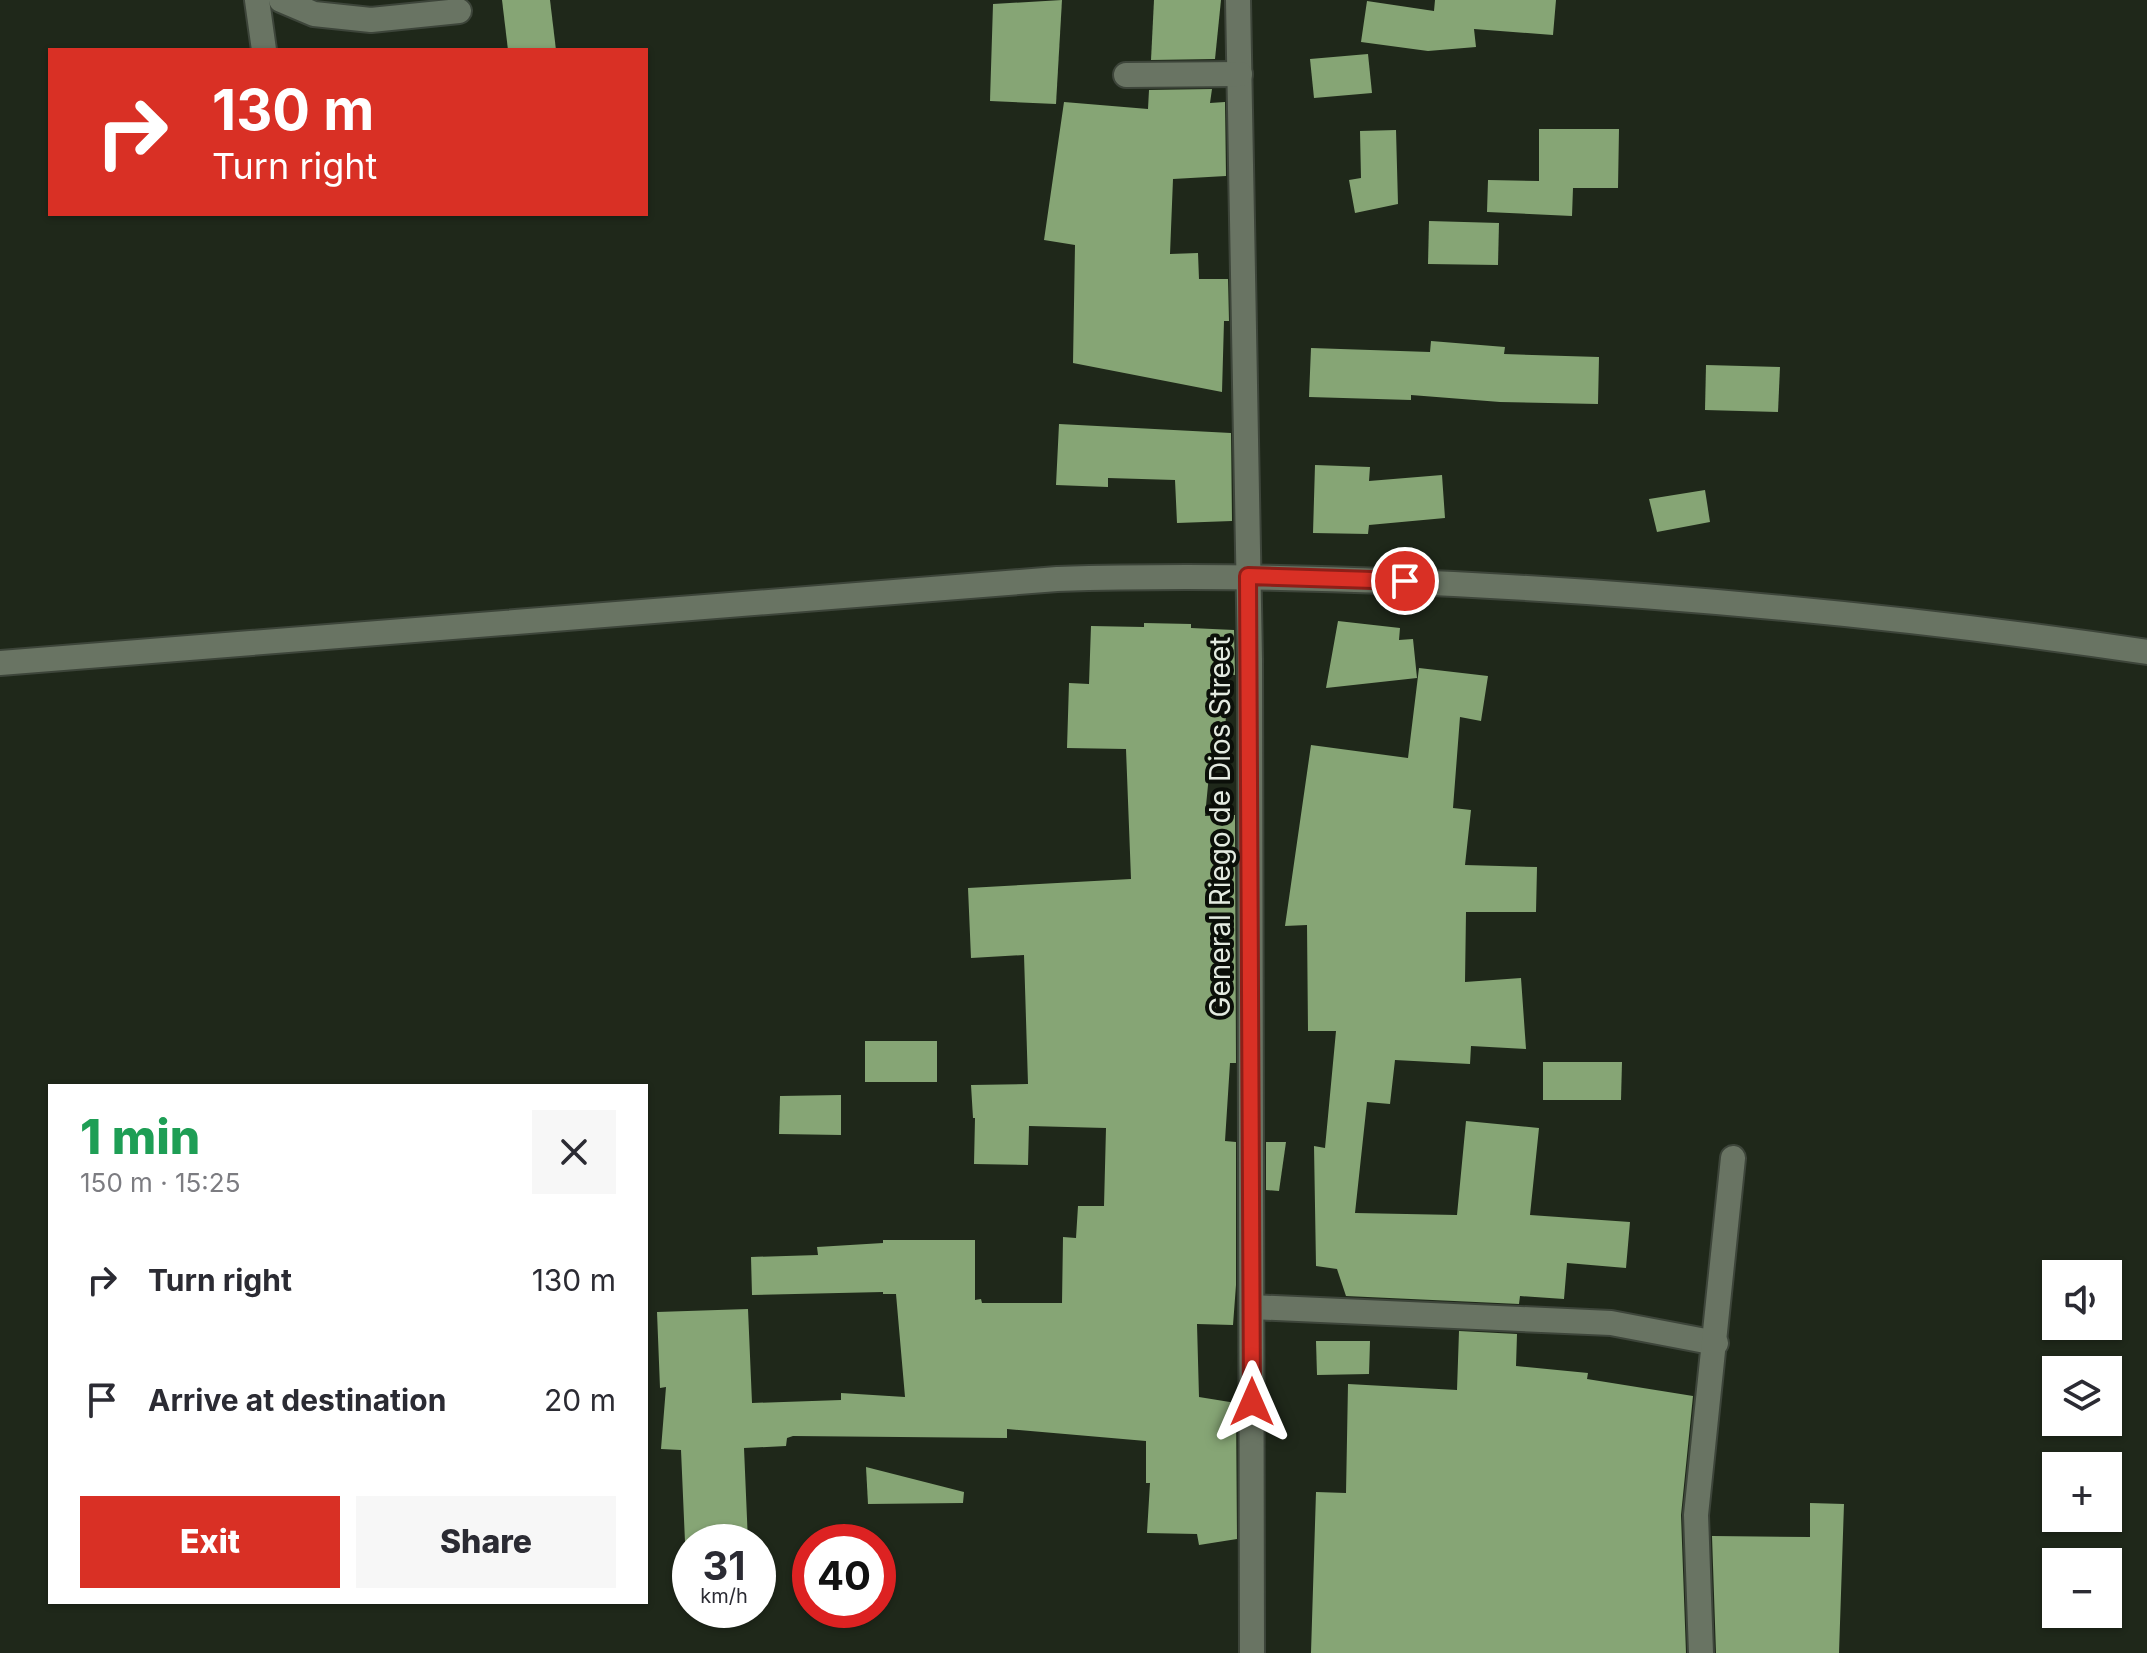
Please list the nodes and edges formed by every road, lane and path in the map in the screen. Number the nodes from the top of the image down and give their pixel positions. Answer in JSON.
{"nodes":[{"id":1,"x":257,"y":0,"type":"edge"},
{"id":2,"x":281,"y":0,"type":"edge"},
{"id":3,"x":1238,"y":0,"type":"edge"},
{"id":4,"x":459,"y":11,"type":"dead end"},
{"id":5,"x":264,"y":48,"type":"edge"},
{"id":6,"x":1240,"y":74,"type":"junction"},
{"id":7,"x":1126,"y":75,"type":"dead end"},
{"id":8,"x":1248,"y":576,"type":"junction"},
{"id":9,"x":2147,"y":652,"type":"edge"},
{"id":10,"x":0,"y":663,"type":"edge"},
{"id":11,"x":1733,"y":1158,"type":"dead end"},
{"id":12,"x":1252,"y":1307,"type":"junction"},
{"id":13,"x":1716,"y":1343,"type":"junction"},
{"id":14,"x":1252,"y":1653,"type":"edge"},
{"id":15,"x":1701,"y":1653,"type":"edge"}],
"edges":[{"from":1,"to":5,"type":"street"},
{"from":2,"to":4,"type":"street"},
{"from":3,"to":6,"type":"street","name":"General Riego de Dios Street"},
{"from":6,"to":7,"type":"street"},
{"from":6,"to":8,"type":"street","name":"General Riego de Dios Street"},
{"from":8,"to":9,"type":"street"},
{"from":8,"to":10,"type":"street"},
{"from":8,"to":12,"type":"street","name":"General Riego de Dios Street"},
{"from":11,"to":13,"type":"street"},
{"from":12,"to":13,"type":"street"},
{"from":12,"to":14,"type":"street","name":"General Riego de Dios Street"},
{"from":13,"to":15,"type":"street"}]}
